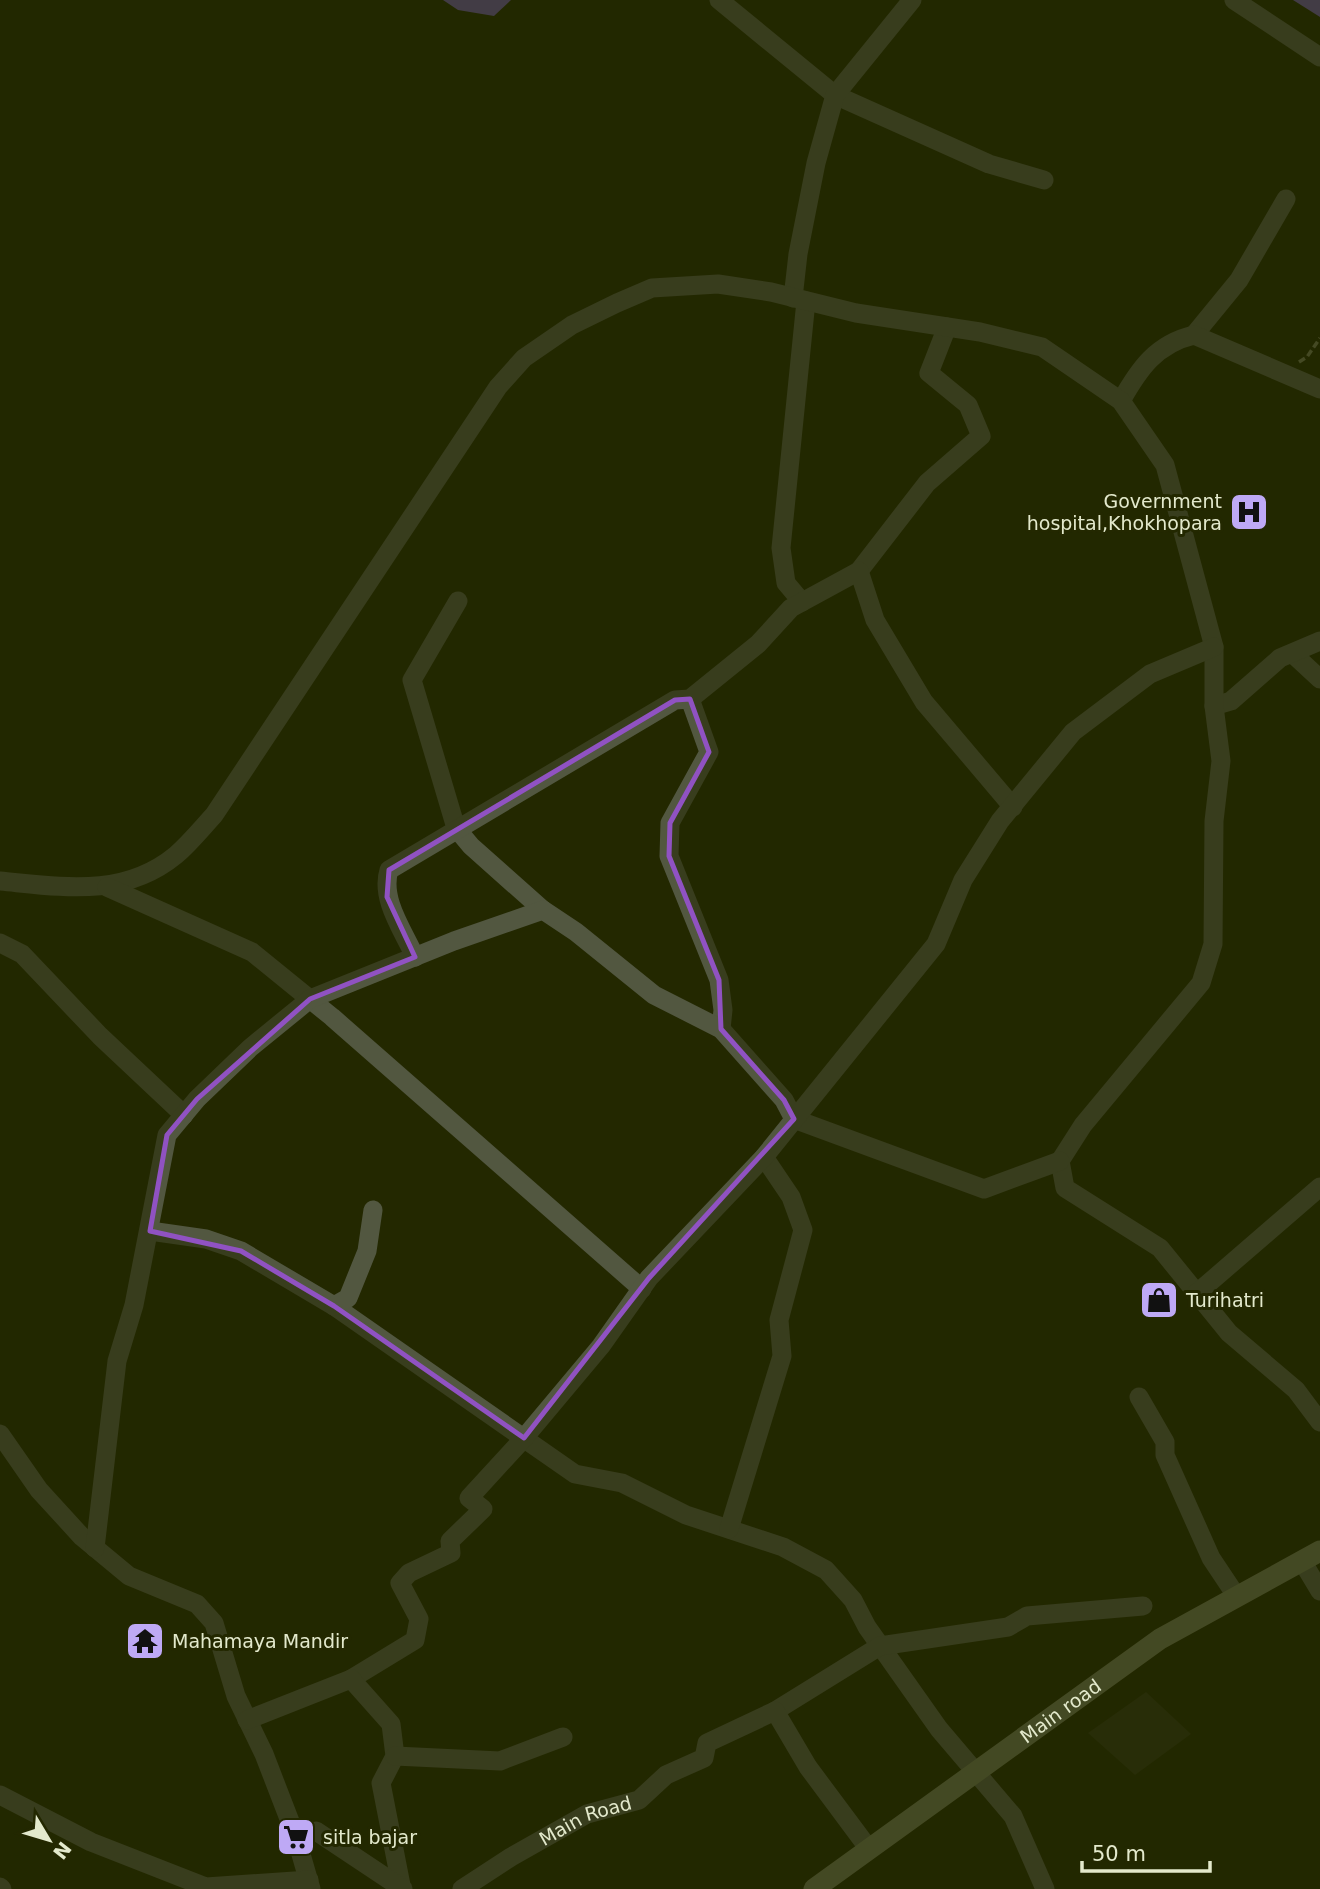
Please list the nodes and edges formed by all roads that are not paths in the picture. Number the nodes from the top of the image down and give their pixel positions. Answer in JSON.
{"nodes":[{"id":1,"x":719,"y":0,"type":"edge"},
{"id":2,"x":912,"y":0,"type":"edge"},
{"id":3,"x":1234,"y":0,"type":"edge"},
{"id":4,"x":1320,"y":57,"type":"edge"},
{"id":5,"x":835,"y":95,"type":"junction"},
{"id":6,"x":1044,"y":180,"type":"dead end"},
{"id":7,"x":1286,"y":200,"type":"dead end"},
{"id":8,"x":800,"y":299,"type":"junction"},
{"id":9,"x":947,"y":327,"type":"junction"},
{"id":10,"x":1194,"y":335,"type":"junction"},
{"id":11,"x":1320,"y":389,"type":"edge"},
{"id":12,"x":1121,"y":401,"type":"junction"},
{"id":13,"x":859,"y":571,"type":"junction"},
{"id":14,"x":458,"y":601,"type":"dead end"},
{"id":15,"x":802,"y":602,"type":"junction"},
{"id":16,"x":1320,"y":641,"type":"edge"},
{"id":17,"x":1214,"y":647,"type":"junction"},
{"id":18,"x":1293,"y":654,"type":"junction"},
{"id":19,"x":1320,"y":679,"type":"edge"},
{"id":20,"x":690,"y":699,"type":"junction"},
{"id":21,"x":1214,"y":706,"type":"junction"},
{"id":22,"x":1013,"y":807,"type":"junction"},
{"id":23,"x":456,"y":828,"type":"junction"},
{"id":24,"x":0,"y":881,"type":"edge"},
{"id":25,"x":107,"y":887,"type":"junction"},
{"id":26,"x":543,"y":910,"type":"junction"},
{"id":27,"x":0,"y":943,"type":"edge"},
{"id":28,"x":415,"y":957,"type":"junction"},
{"id":29,"x":310,"y":999,"type":"junction"},
{"id":30,"x":721,"y":1029,"type":"junction"},
{"id":31,"x":184,"y":1115,"type":"junction"},
{"id":32,"x":794,"y":1119,"type":"junction"},
{"id":33,"x":764,"y":1157,"type":"junction"},
{"id":34,"x":1059,"y":1161,"type":"junction"},
{"id":35,"x":1320,"y":1186,"type":"edge"},
{"id":36,"x":373,"y":1210,"type":"dead end"},
{"id":37,"x":150,"y":1231,"type":"junction"},
{"id":38,"x":642,"y":1289,"type":"junction"},
{"id":39,"x":1196,"y":1294,"type":"junction"},
{"id":40,"x":334,"y":1306,"type":"junction"},
{"id":41,"x":1139,"y":1397,"type":"dead end"},
{"id":42,"x":1320,"y":1422,"type":"edge"},
{"id":43,"x":0,"y":1434,"type":"edge"},
{"id":44,"x":524,"y":1438,"type":"junction"},
{"id":45,"x":729,"y":1529,"type":"junction"},
{"id":46,"x":96,"y":1548,"type":"junction"},
{"id":47,"x":1311,"y":1556,"type":"edge"},
{"id":48,"x":1320,"y":1591,"type":"edge"},
{"id":49,"x":1237,"y":1597,"type":"junction"},
{"id":50,"x":1143,"y":1606,"type":"dead end"},
{"id":51,"x":880,"y":1646,"type":"junction"},
{"id":52,"x":351,"y":1679,"type":"junction"},
{"id":53,"x":775,"y":1710,"type":"junction"},
{"id":54,"x":247,"y":1720,"type":"junction"},
{"id":55,"x":563,"y":1737,"type":"dead end"},
{"id":56,"x":395,"y":1756,"type":"junction"},
{"id":57,"x":977,"y":1772,"type":"junction"},
{"id":58,"x":0,"y":1795,"type":"edge"},
{"id":59,"x":296,"y":1837,"type":"junction"},
{"id":60,"x":869,"y":1849,"type":"junction"},
{"id":61,"x":310,"y":1885,"type":"edge"},
{"id":62,"x":402,"y":1887,"type":"edge"},
{"id":63,"x":206,"y":1888,"type":"edge"},
{"id":64,"x":462,"y":1889,"type":"edge"},
{"id":65,"x":814,"y":1889,"type":"edge"},
{"id":66,"x":1045,"y":1889,"type":"edge"}],
"edges":[{"from":1,"to":5,"type":"street"},
{"from":2,"to":5,"type":"street"},
{"from":3,"to":4,"type":"street"},
{"from":5,"to":6,"type":"street"},
{"from":5,"to":8,"type":"street"},
{"from":7,"to":10,"type":"street"},
{"from":8,"to":9,"type":"street"},
{"from":8,"to":15,"type":"street"},
{"from":8,"to":25,"type":"street"},
{"from":9,"to":12,"type":"street"},
{"from":9,"to":13,"type":"street"},
{"from":10,"to":11,"type":"street"},
{"from":10,"to":12,"type":"street"},
{"from":12,"to":17,"type":"street"},
{"from":13,"to":15,"type":"street"},
{"from":13,"to":22,"type":"street"},
{"from":14,"to":23,"type":"street"},
{"from":15,"to":20,"type":"street"},
{"from":16,"to":18,"type":"street"},
{"from":17,"to":21,"type":"street"},
{"from":17,"to":22,"type":"street"},
{"from":18,"to":19,"type":"street"},
{"from":18,"to":21,"type":"street"},
{"from":20,"to":23,"type":"street"},
{"from":20,"to":30,"type":"street"},
{"from":21,"to":34,"type":"street"},
{"from":22,"to":32,"type":"street"},
{"from":23,"to":26,"type":"street"},
{"from":23,"to":28,"type":"street"},
{"from":24,"to":25,"type":"street"},
{"from":25,"to":29,"type":"street"},
{"from":26,"to":28,"type":"street"},
{"from":26,"to":30,"type":"street"},
{"from":27,"to":31,"type":"street"},
{"from":28,"to":29,"type":"street"},
{"from":29,"to":31,"type":"street"},
{"from":29,"to":38,"type":"street"},
{"from":30,"to":32,"type":"street"},
{"from":31,"to":37,"type":"street"},
{"from":32,"to":33,"type":"street"},
{"from":32,"to":34,"type":"street"},
{"from":33,"to":38,"type":"street"},
{"from":33,"to":45,"type":"street"},
{"from":34,"to":39,"type":"street"},
{"from":35,"to":39,"type":"street"},
{"from":36,"to":40,"type":"street"},
{"from":37,"to":40,"type":"street"},
{"from":37,"to":46,"type":"street"},
{"from":38,"to":44,"type":"street"},
{"from":39,"to":42,"type":"street"},
{"from":40,"to":44,"type":"street"},
{"from":41,"to":49,"type":"street"},
{"from":43,"to":46,"type":"street"},
{"from":44,"to":45,"type":"street"},
{"from":44,"to":52,"type":"street"},
{"from":45,"to":51,"type":"street"},
{"from":46,"to":54,"type":"street"},
{"from":47,"to":48,"type":"street"},
{"from":47,"to":49,"type":"street","name":"Main road"},
{"from":49,"to":57,"type":"street","name":"Main road"},
{"from":50,"to":51,"type":"street"},
{"from":51,"to":53,"type":"street"},
{"from":51,"to":57,"type":"street"},
{"from":52,"to":54,"type":"street"},
{"from":52,"to":56,"type":"street"},
{"from":53,"to":60,"type":"street"},
{"from":53,"to":64,"type":"street","name":"Main Road"},
{"from":54,"to":59,"type":"street"},
{"from":55,"to":56,"type":"street"},
{"from":56,"to":62,"type":"street"},
{"from":57,"to":60,"type":"street","name":"Main road"},
{"from":57,"to":66,"type":"street"},
{"from":58,"to":63,"type":"street"},
{"from":59,"to":61,"type":"street"},
{"from":59,"to":62,"type":"street"},
{"from":60,"to":65,"type":"street","name":"Main road"},
{"from":61,"to":63,"type":"street"}]}
